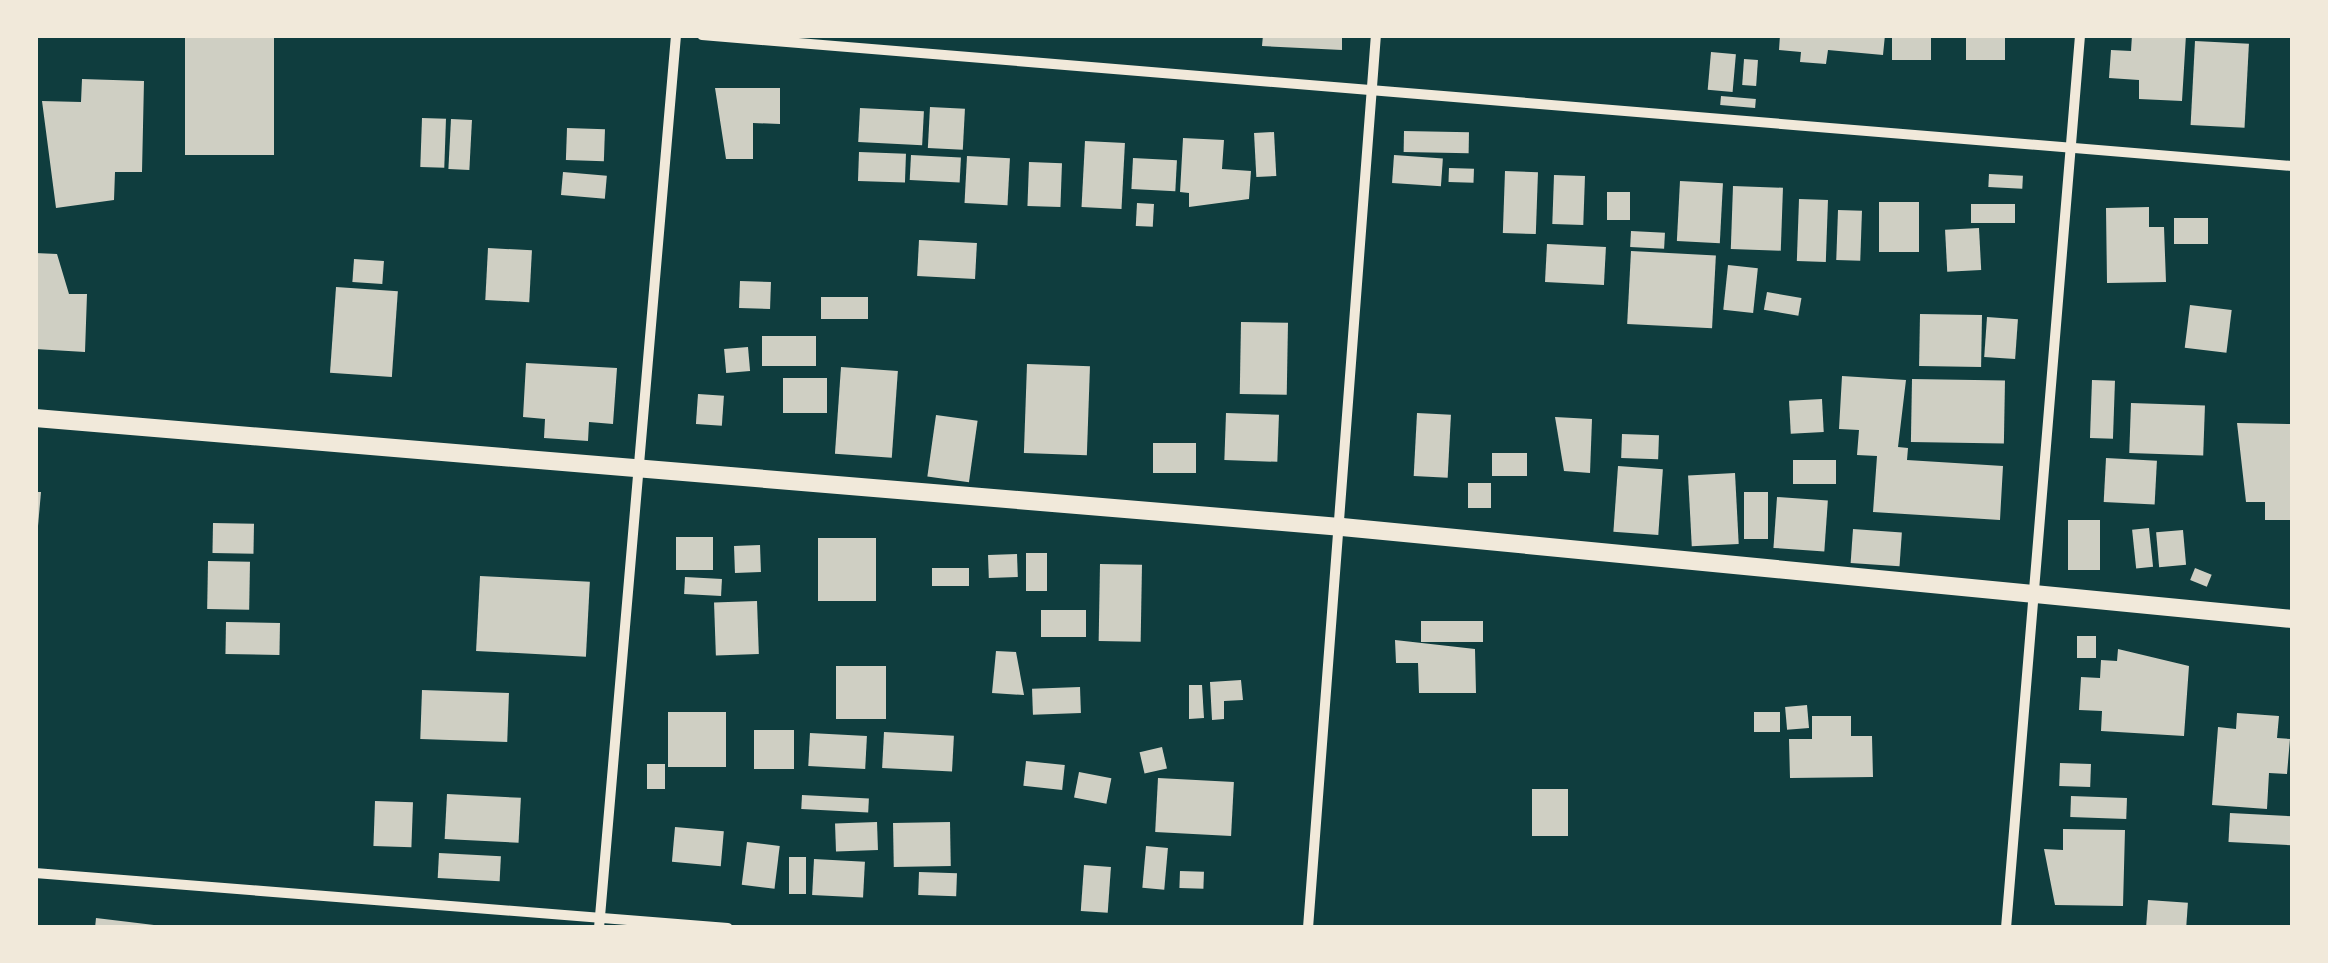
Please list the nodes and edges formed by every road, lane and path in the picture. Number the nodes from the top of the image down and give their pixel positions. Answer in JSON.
{"nodes":[{"id":1,"x":676,"y":35,"type":"edge"},
{"id":2,"x":702,"y":35,"type":"edge"},
{"id":3,"x":1376,"y":35,"type":"edge"},
{"id":4,"x":2080,"y":35,"type":"edge"},
{"id":5,"x":1372,"y":90,"type":"junction"},
{"id":6,"x":2073,"y":146,"type":"junction"},
{"id":7,"x":2293,"y":166,"type":"edge"},
{"id":8,"x":35,"y":418,"type":"edge"},
{"id":9,"x":636,"y":468,"type":"junction"},
{"id":10,"x":1342,"y":527,"type":"junction"},
{"id":11,"x":2033,"y":598,"type":"junction"},
{"id":12,"x":2293,"y":619,"type":"edge"},
{"id":13,"x":35,"y":872,"type":"edge"},
{"id":14,"x":599,"y":922,"type":"edge"},
{"id":15,"x":728,"y":928,"type":"edge"},
{"id":16,"x":1308,"y":928,"type":"edge"},
{"id":17,"x":2006,"y":928,"type":"edge"}],
"edges":[{"from":1,"to":9,"type":"street"},
{"from":2,"to":5,"type":"street"},
{"from":3,"to":5,"type":"street"},
{"from":4,"to":6,"type":"street"},
{"from":5,"to":6,"type":"street"},
{"from":5,"to":10,"type":"street"},
{"from":6,"to":7,"type":"street"},
{"from":6,"to":11,"type":"street"},
{"from":8,"to":9,"type":"street"},
{"from":9,"to":10,"type":"street"},
{"from":9,"to":14,"type":"street"},
{"from":10,"to":11,"type":"street"},
{"from":10,"to":16,"type":"street"},
{"from":11,"to":12,"type":"street"},
{"from":11,"to":17,"type":"street"},
{"from":13,"to":14,"type":"street"},
{"from":14,"to":15,"type":"street"}]}
